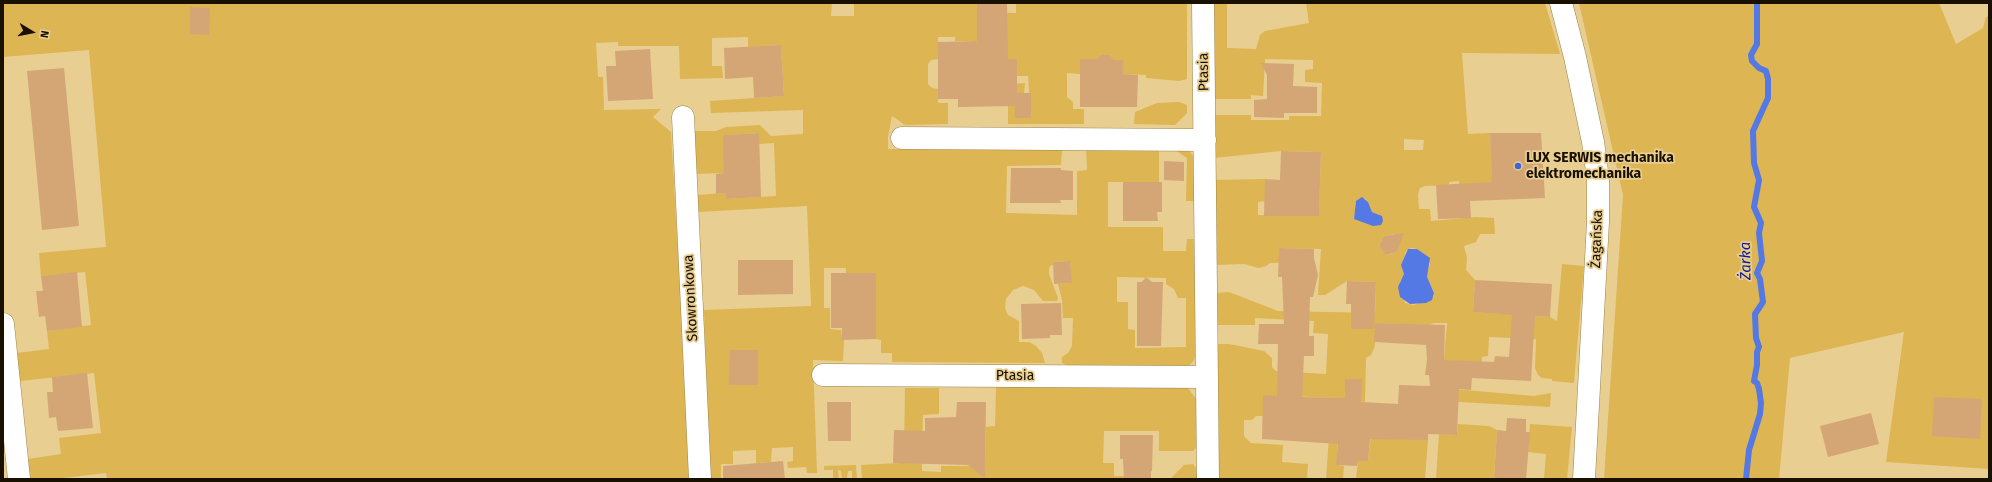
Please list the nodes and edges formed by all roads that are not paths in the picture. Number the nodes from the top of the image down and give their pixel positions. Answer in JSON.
{"nodes":[{"id":1,"x":1203,"y":3,"type":"edge"},
{"id":2,"x":1561,"y":3,"type":"edge"},
{"id":3,"x":683,"y":117,"type":"dead end"},
{"id":4,"x":902,"y":138,"type":"dead end"},
{"id":5,"x":1205,"y":140,"type":"junction"},
{"id":6,"x":3,"y":324,"type":"edge"},
{"id":7,"x":823,"y":375,"type":"dead end"},
{"id":8,"x":1207,"y":377,"type":"junction"},
{"id":9,"x":19,"y":479,"type":"edge"},
{"id":10,"x":700,"y":479,"type":"edge"},
{"id":11,"x":1208,"y":479,"type":"edge"},
{"id":12,"x":1584,"y":479,"type":"edge"}],
"edges":[{"from":1,"to":5,"type":"street","name":"Ptasia"},
{"from":2,"to":12,"type":"street","name":"Żagańska"},
{"from":3,"to":10,"type":"street","name":"Skowronkowa"},
{"from":4,"to":5,"type":"street"},
{"from":5,"to":8,"type":"street","name":"Ptasia"},
{"from":6,"to":9,"type":"street"},
{"from":7,"to":8,"type":"street","name":"Ptasia"},
{"from":8,"to":11,"type":"street","name":"Ptasia"}]}
